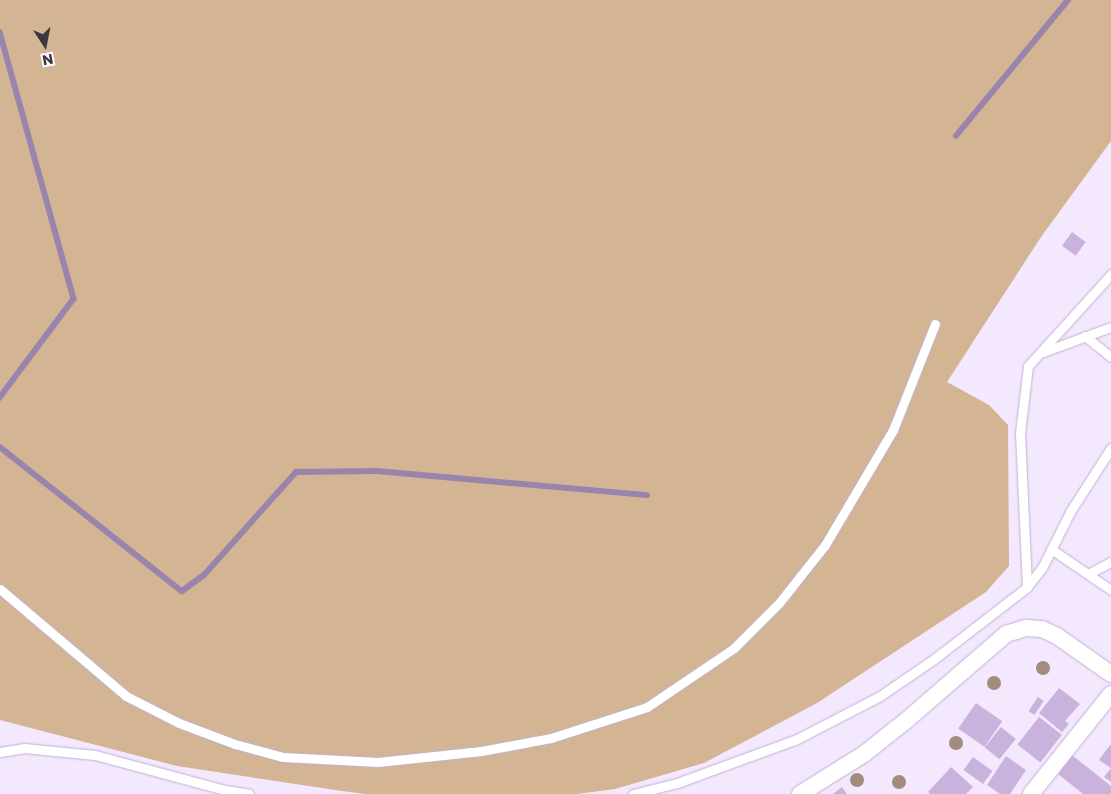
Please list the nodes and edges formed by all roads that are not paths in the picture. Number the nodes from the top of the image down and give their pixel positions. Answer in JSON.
{"nodes":[{"id":1,"x":1111,"y":274,"type":"edge"},
{"id":2,"x":934,"y":324,"type":"dead end"},
{"id":3,"x":1111,"y":327,"type":"edge"},
{"id":4,"x":1085,"y":336,"type":"junction"},
{"id":5,"x":1042,"y":352,"type":"junction"},
{"id":6,"x":1111,"y":357,"type":"edge"},
{"id":7,"x":1111,"y":448,"type":"edge"},
{"id":8,"x":1052,"y":549,"type":"junction"},
{"id":9,"x":1111,"y":562,"type":"edge"},
{"id":10,"x":1088,"y":574,"type":"junction"},
{"id":11,"x":1027,"y":587,"type":"junction"},
{"id":12,"x":0,"y":589,"type":"edge"},
{"id":13,"x":1111,"y":590,"type":"edge"},
{"id":14,"x":1111,"y":674,"type":"edge"},
{"id":15,"x":1111,"y":694,"type":"edge"},
{"id":16,"x":0,"y":752,"type":"edge"},
{"id":17,"x":250,"y":794,"type":"edge"},
{"id":18,"x":632,"y":794,"type":"edge"},
{"id":19,"x":800,"y":794,"type":"edge"},
{"id":20,"x":1031,"y":794,"type":"edge"}],
"edges":[{"from":1,"to":5,"type":"lane"},
{"from":2,"to":12,"type":"lane"},
{"from":3,"to":4,"type":"lane"},
{"from":4,"to":5,"type":"lane"},
{"from":4,"to":6,"type":"lane"},
{"from":5,"to":11,"type":"lane"},
{"from":7,"to":8,"type":"lane"},
{"from":8,"to":10,"type":"lane"},
{"from":8,"to":11,"type":"lane"},
{"from":9,"to":10,"type":"lane"},
{"from":10,"to":13,"type":"lane"},
{"from":11,"to":18,"type":"lane"},
{"from":14,"to":19,"type":"street"},
{"from":15,"to":20,"type":"street"},
{"from":16,"to":17,"type":"lane"}]}
